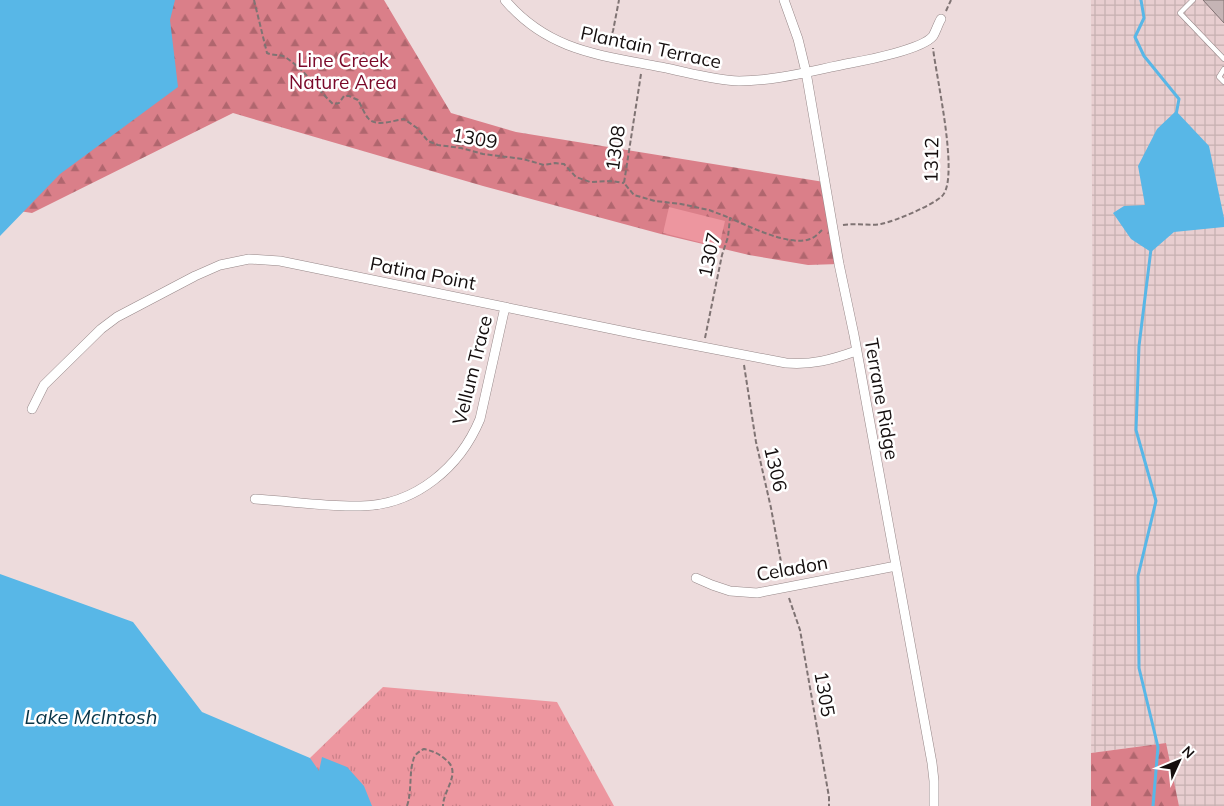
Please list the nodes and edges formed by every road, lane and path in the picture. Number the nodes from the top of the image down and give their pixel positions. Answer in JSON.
{"nodes":[{"id":1,"x":254,"y":0,"type":"edge"},
{"id":2,"x":506,"y":0,"type":"edge"},
{"id":3,"x":618,"y":0,"type":"edge"},
{"id":4,"x":784,"y":0,"type":"edge"},
{"id":5,"x":1193,"y":0,"type":"edge"},
{"id":6,"x":941,"y":19,"type":"dead end"},
{"id":7,"x":932,"y":38,"type":"junction"},
{"id":8,"x":604,"y":56,"type":"junction"},
{"id":9,"x":1224,"y":59,"type":"edge"},
{"id":10,"x":642,"y":63,"type":"junction"},
{"id":11,"x":1224,"y":69,"type":"edge"},
{"id":12,"x":806,"y":72,"type":"junction"},
{"id":13,"x":1224,"y":82,"type":"edge"},
{"id":14,"x":624,"y":182,"type":"junction"},
{"id":15,"x":730,"y":218,"type":"junction"},
{"id":16,"x":832,"y":226,"type":"junction"},
{"id":17,"x":505,"y":307,"type":"junction"},
{"id":18,"x":702,"y":347,"type":"junction"},
{"id":19,"x":856,"y":351,"type":"junction"},
{"id":20,"x":744,"y":355,"type":"junction"},
{"id":21,"x":32,"y":409,"type":"dead end"},
{"id":22,"x":255,"y":499,"type":"dead end"},
{"id":23,"x":896,"y":566,"type":"junction"},
{"id":24,"x":696,"y":578,"type":"dead end"},
{"id":25,"x":786,"y":588,"type":"junction"},
{"id":26,"x":407,"y":806,"type":"edge"},
{"id":27,"x":443,"y":806,"type":"edge"},
{"id":28,"x":829,"y":806,"type":"edge"},
{"id":29,"x":934,"y":806,"type":"edge"}],
"edges":[{"from":1,"to":14,"type":"path","name":"1309"},
{"from":2,"to":8,"type":"street","name":"Plantain Terrace"},
{"from":3,"to":8,"type":"path"},
{"from":4,"to":12,"type":"street","name":"Terrane Ridge"},
{"from":5,"to":9,"type":"lane"},
{"from":6,"to":7,"type":"street"},
{"from":7,"to":12,"type":"street","name":"Plantain Terrace"},
{"from":7,"to":16,"type":"path","name":"1312"},
{"from":8,"to":10,"type":"street","name":"Plantain Terrace"},
{"from":10,"to":12,"type":"street","name":"Plantain Terrace"},
{"from":10,"to":14,"type":"path","name":"1308"},
{"from":11,"to":13,"type":"lane"},
{"from":12,"to":16,"type":"street","name":"Terrane Ridge"},
{"from":14,"to":15,"type":"path","name":"1308"},
{"from":15,"to":16,"type":"path","name":"1307"},
{"from":15,"to":18,"type":"path","name":"1307"},
{"from":16,"to":19,"type":"street","name":"Terrane Ridge"},
{"from":17,"to":18,"type":"street","name":"Patina Point"},
{"from":17,"to":21,"type":"street","name":"Patina Point"},
{"from":17,"to":22,"type":"street","name":"Vellum Trace"},
{"from":18,"to":20,"type":"street","name":"Patina Point"},
{"from":19,"to":20,"type":"street","name":"Patina Point"},
{"from":19,"to":23,"type":"street","name":"Terrane Ridge"},
{"from":20,"to":25,"type":"path","name":"1306"},
{"from":23,"to":25,"type":"street","name":"Celadon"},
{"from":23,"to":29,"type":"street","name":"Terrane Ridge"},
{"from":24,"to":25,"type":"street","name":"Celadon"},
{"from":25,"to":28,"type":"path","name":"1305"},
{"from":26,"to":27,"type":"path"}]}
